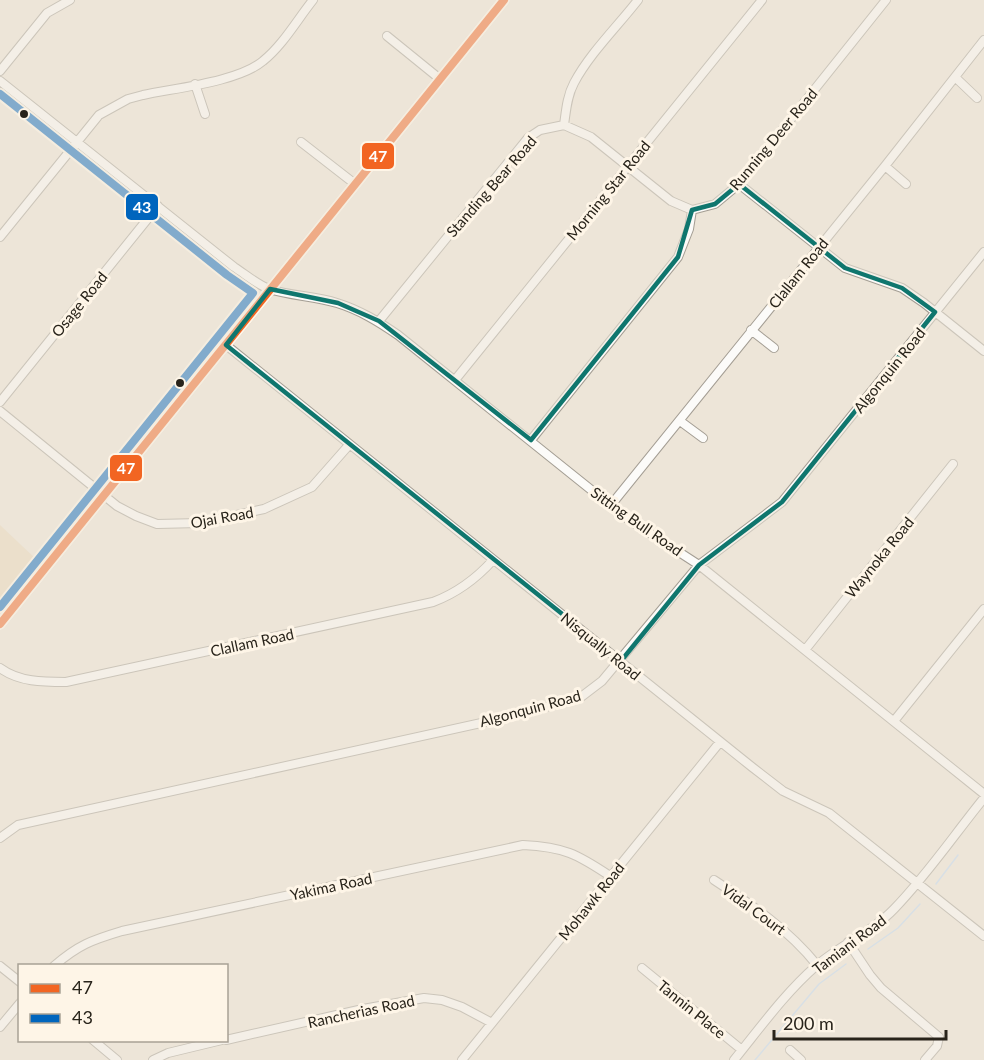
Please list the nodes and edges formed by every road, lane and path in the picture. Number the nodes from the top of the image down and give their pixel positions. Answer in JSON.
{"nodes":[{"id":1,"x":70,"y":0,"type":"edge"},
{"id":2,"x":504,"y":0,"type":"edge"},
{"id":3,"x":638,"y":0,"type":"edge"},
{"id":4,"x":762,"y":0,"type":"edge"},
{"id":5,"x":886,"y":0,"type":"edge"},
{"id":6,"x":309,"y":1,"type":"edge"},
{"id":7,"x":387,"y":36,"type":"dead end"},
{"id":8,"x":984,"y":40,"type":"edge"},
{"id":9,"x":0,"y":71,"type":"edge"},
{"id":10,"x":956,"y":78,"type":"junction"},
{"id":11,"x":440,"y":79,"type":"junction"},
{"id":12,"x":0,"y":81,"type":"edge"},
{"id":13,"x":195,"y":84,"type":"junction"},
{"id":14,"x":977,"y":98,"type":"dead end"},
{"id":15,"x":206,"y":114,"type":"dead end"},
{"id":16,"x":564,"y":125,"type":"junction"},
{"id":17,"x":77,"y":142,"type":"junction"},
{"id":18,"x":301,"y":142,"type":"dead end"},
{"id":19,"x":885,"y":166,"type":"junction"},
{"id":20,"x":627,"y":167,"type":"junction"},
{"id":21,"x":355,"y":184,"type":"junction"},
{"id":22,"x":739,"y":184,"type":"junction"},
{"id":23,"x":906,"y":184,"type":"dead end"},
{"id":24,"x":158,"y":206,"type":"junction"},
{"id":25,"x":692,"y":210,"type":"junction"},
{"id":26,"x":0,"y":237,"type":"edge"},
{"id":27,"x":818,"y":248,"type":"junction"},
{"id":28,"x":984,"y":252,"type":"edge"},
{"id":29,"x":270,"y":289,"type":"junction"},
{"id":30,"x":935,"y":312,"type":"junction"},
{"id":31,"x":379,"y":321,"type":"junction"},
{"id":32,"x":752,"y":330,"type":"junction"},
{"id":33,"x":226,"y":345,"type":"junction"},
{"id":34,"x":774,"y":348,"type":"dead end"},
{"id":35,"x":984,"y":351,"type":"edge"},
{"id":36,"x":455,"y":380,"type":"junction"},
{"id":37,"x":0,"y":402,"type":"edge"},
{"id":38,"x":0,"y":411,"type":"edge"},
{"id":39,"x":680,"y":421,"type":"junction"},
{"id":40,"x":703,"y":438,"type":"dead end"},
{"id":41,"x":531,"y":440,"type":"junction"},
{"id":42,"x":349,"y":445,"type":"junction"},
{"id":43,"x":953,"y":464,"type":"dead end"},
{"id":44,"x":104,"y":495,"type":"junction"},
{"id":45,"x":611,"y":505,"type":"junction"},
{"id":46,"x":493,"y":560,"type":"junction"},
{"id":47,"x":699,"y":565,"type":"junction"},
{"id":48,"x":984,"y":609,"type":"edge"},
{"id":49,"x":0,"y":624,"type":"edge"},
{"id":50,"x":805,"y":650,"type":"junction"},
{"id":51,"x":621,"y":661,"type":"junction"},
{"id":52,"x":0,"y":668,"type":"edge"},
{"id":53,"x":894,"y":721,"type":"junction"},
{"id":54,"x":720,"y":742,"type":"junction"},
{"id":55,"x":984,"y":796,"type":"edge"},
{"id":56,"x":0,"y":838,"type":"edge"},
{"id":57,"x":610,"y":876,"type":"junction"},
{"id":58,"x":714,"y":880,"type":"dead end"},
{"id":59,"x":917,"y":882,"type":"junction"},
{"id":60,"x":984,"y":936,"type":"edge"},
{"id":61,"x":848,"y":942,"type":"junction"},
{"id":62,"x":56,"y":964,"type":"edge"},
{"id":63,"x":817,"y":965,"type":"junction"},
{"id":64,"x":0,"y":966,"type":"edge"},
{"id":65,"x":642,"y":968,"type":"dead end"},
{"id":66,"x":18,"y":980,"type":"edge"},
{"id":67,"x":18,"y":1005,"type":"edge"},
{"id":68,"x":492,"y":1023,"type":"junction"},
{"id":69,"x":0,"y":1027,"type":"edge"},
{"id":70,"x":228,"y":1039,"type":"edge"},
{"id":71,"x":94,"y":1042,"type":"edge"},
{"id":72,"x":215,"y":1042,"type":"edge"},
{"id":73,"x":742,"y":1050,"type":"junction"},
{"id":74,"x":790,"y":1050,"type":"dead end"},
{"id":75,"x":117,"y":1060,"type":"edge"},
{"id":76,"x":153,"y":1060,"type":"edge"},
{"id":77,"x":462,"y":1060,"type":"edge"},
{"id":78,"x":734,"y":1060,"type":"edge"},
{"id":79,"x":801,"y":1060,"type":"edge"},
{"id":80,"x":925,"y":1060,"type":"edge"}],
"edges":[{"from":1,"to":9,"type":"street"},
{"from":2,"to":11,"type":"main road"},
{"from":3,"to":16,"type":"street"},
{"from":4,"to":20,"type":"street","name":"Morning Star Road"},
{"from":5,"to":22,"type":"street","name":"Running Deer Road"},
{"from":6,"to":13,"type":"street"},
{"from":7,"to":11,"type":"street"},
{"from":8,"to":10,"type":"street","name":"Clallam Road"},
{"from":10,"to":14,"type":"street"},
{"from":10,"to":19,"type":"street","name":"Clallam Road"},
{"from":11,"to":21,"type":"main road"},
{"from":12,"to":17,"type":"street"},
{"from":13,"to":15,"type":"street"},
{"from":13,"to":17,"type":"street"},
{"from":16,"to":20,"type":"street"},
{"from":16,"to":31,"type":"street","name":"Standing Bear Road"},
{"from":17,"to":24,"type":"street"},
{"from":17,"to":26,"type":"street"},
{"from":18,"to":21,"type":"street"},
{"from":19,"to":23,"type":"street"},
{"from":19,"to":27,"type":"street","name":"Clallam Road"},
{"from":20,"to":25,"type":"street"},
{"from":20,"to":36,"type":"street","name":"Morning Star Road"},
{"from":21,"to":29,"type":"main road"},
{"from":22,"to":25,"type":"street","name":"Running Deer Road"},
{"from":22,"to":27,"type":"street"},
{"from":24,"to":29,"type":"street"},
{"from":24,"to":37,"type":"street","name":"Osage Road"},
{"from":25,"to":41,"type":"street"},
{"from":27,"to":30,"type":"street"},
{"from":27,"to":32,"type":"street","name":"Clallam Road"},
{"from":28,"to":30,"type":"street","name":"Algonquin Road"},
{"from":29,"to":31,"type":"street","name":"Sitting Bull Road"},
{"from":29,"to":33,"type":"main road"},
{"from":30,"to":35,"type":"street"},
{"from":30,"to":47,"type":"street","name":"Algonquin Road"},
{"from":31,"to":36,"type":"street","name":"Sitting Bull Road"},
{"from":32,"to":34,"type":"street"},
{"from":32,"to":39,"type":"street","name":"Clallam Road"},
{"from":33,"to":42,"type":"street","name":"Nisqually Road"},
{"from":33,"to":44,"type":"main road"},
{"from":36,"to":41,"type":"street","name":"Sitting Bull Road"},
{"from":38,"to":44,"type":"street","name":"Ojai Road"},
{"from":39,"to":40,"type":"street"},
{"from":39,"to":45,"type":"street","name":"Clallam Road"},
{"from":41,"to":45,"type":"street","name":"Sitting Bull Road"},
{"from":42,"to":44,"type":"street","name":"Ojai Road"},
{"from":42,"to":46,"type":"street","name":"Nisqually Road"},
{"from":43,"to":50,"type":"street","name":"Waynoka Road"},
{"from":44,"to":49,"type":"main road"},
{"from":45,"to":47,"type":"street","name":"Sitting Bull Road"},
{"from":46,"to":51,"type":"street","name":"Nisqually Road"},
{"from":46,"to":52,"type":"street","name":"Clallam Road"},
{"from":47,"to":50,"type":"street","name":"Sitting Bull Road"},
{"from":47,"to":51,"type":"street","name":"Algonquin Road"},
{"from":48,"to":53,"type":"street"},
{"from":50,"to":53,"type":"street","name":"Sitting Bull Road"},
{"from":51,"to":54,"type":"street","name":"Nisqually Road"},
{"from":51,"to":56,"type":"street","name":"Algonquin Road"},
{"from":53,"to":55,"type":"street","name":"Sitting Bull Road"},
{"from":54,"to":57,"type":"street","name":"Mohawk Road"},
{"from":54,"to":59,"type":"street","name":"Nisqually Road"},
{"from":55,"to":59,"type":"street","name":"Tamiani Road"},
{"from":57,"to":62,"type":"street","name":"Yakima Road"},
{"from":57,"to":68,"type":"street","name":"Mohawk Road"},
{"from":58,"to":63,"type":"street","name":"Vidal Court"},
{"from":59,"to":60,"type":"street","name":"Nisqually Road"},
{"from":59,"to":61,"type":"street","name":"Tamiani Road"},
{"from":61,"to":63,"type":"street","name":"Tamiani Road"},
{"from":61,"to":80,"type":"street"},
{"from":63,"to":73,"type":"street","name":"Tamiani Road"},
{"from":64,"to":66,"type":"street"},
{"from":65,"to":73,"type":"street","name":"Tannin Place"},
{"from":67,"to":69,"type":"street"},
{"from":68,"to":70,"type":"street","name":"Rancherias Road"},
{"from":68,"to":77,"type":"street","name":"Mohawk Road"},
{"from":71,"to":75,"type":"street"},
{"from":72,"to":76,"type":"street","name":"Rancherias Road"},
{"from":73,"to":78,"type":"street","name":"Tamiani Road"},
{"from":74,"to":79,"type":"street"}]}
